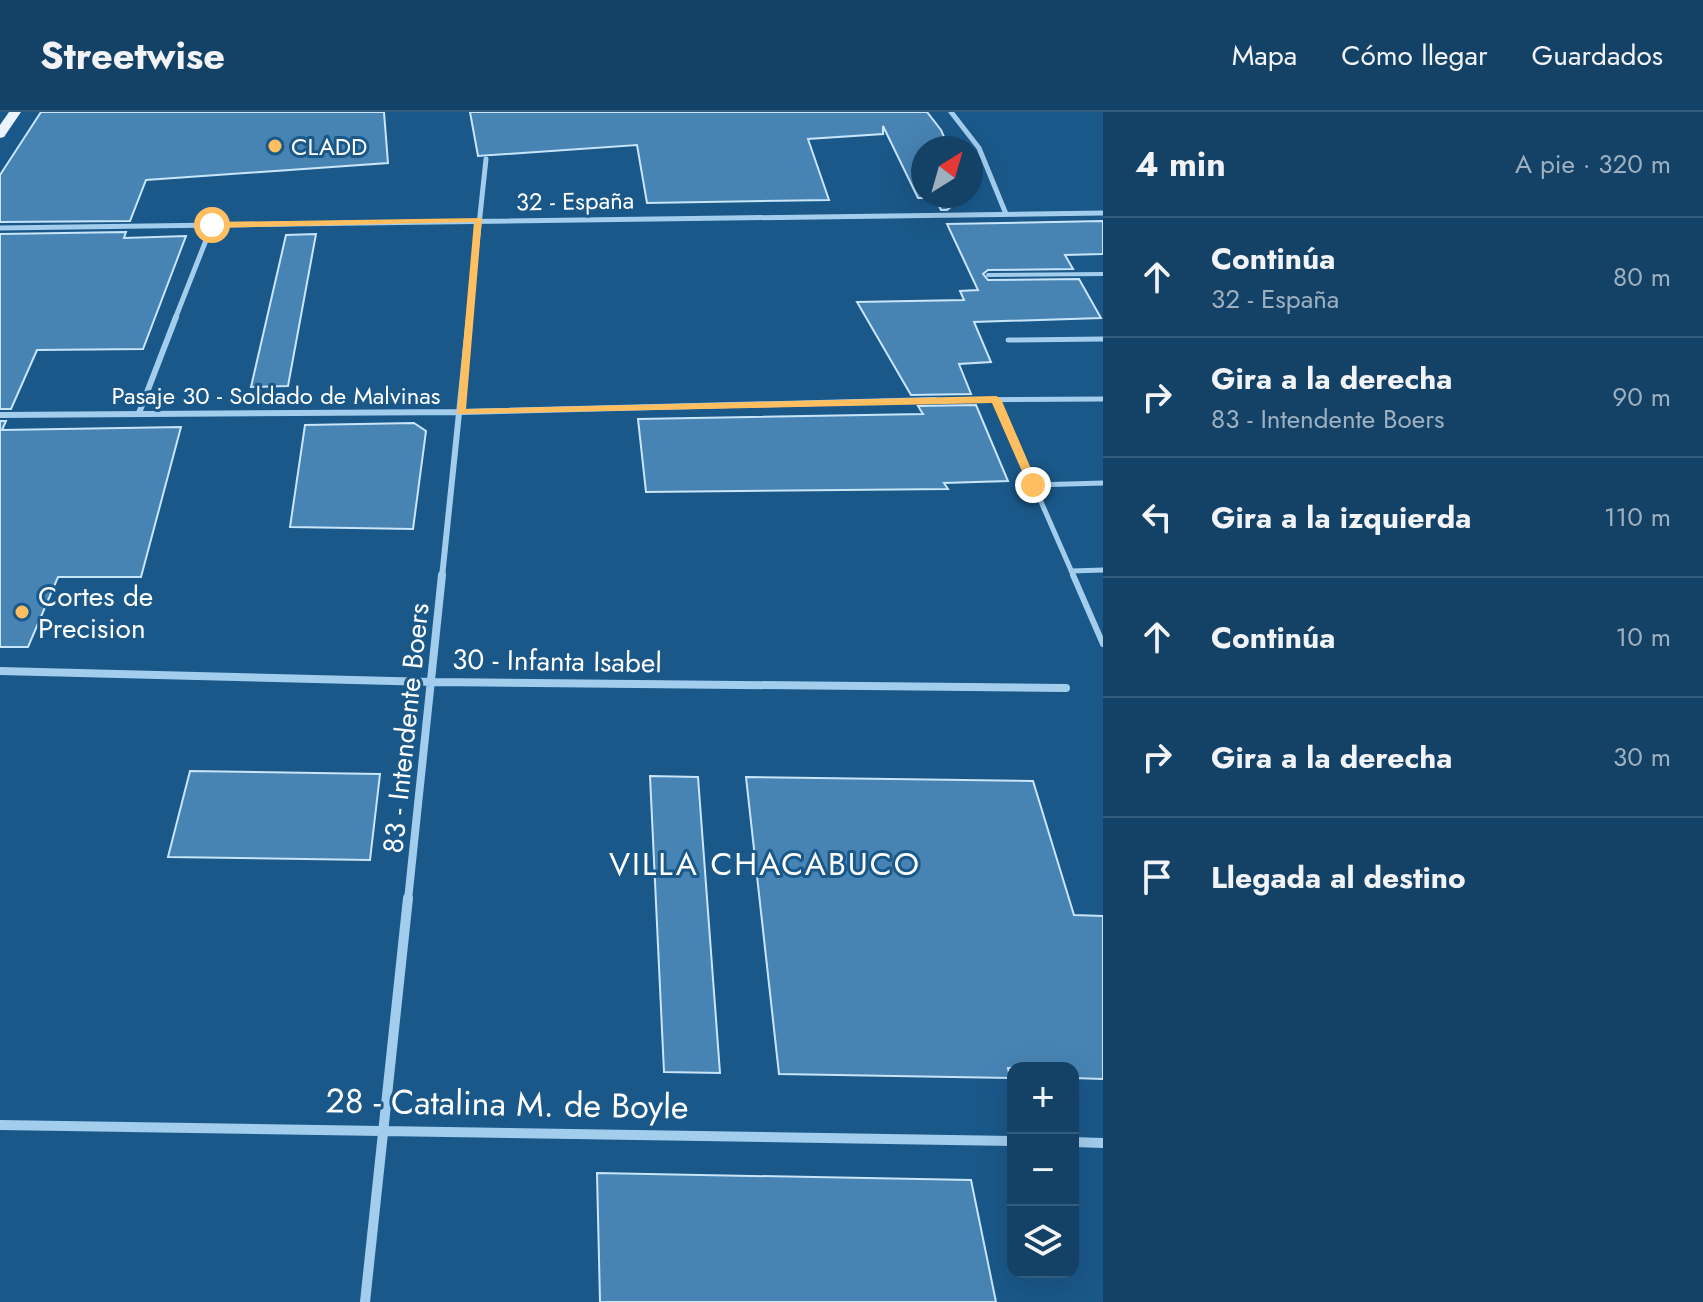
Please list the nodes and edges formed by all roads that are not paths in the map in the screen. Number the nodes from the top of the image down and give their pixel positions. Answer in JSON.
{"nodes":[{"id":1,"x":15,"y":112,"type":"edge"},
{"id":2,"x":951,"y":112,"type":"edge"},
{"id":3,"x":0,"y":134,"type":"edge"},
{"id":4,"x":486,"y":159,"type":"dead end"},
{"id":5,"x":1103,"y":213,"type":"edge"},
{"id":6,"x":1006,"y":214,"type":"junction"},
{"id":7,"x":479,"y":220,"type":"junction"},
{"id":8,"x":212,"y":225,"type":"junction"},
{"id":9,"x":0,"y":228,"type":"edge"},
{"id":10,"x":1103,"y":274,"type":"edge"},
{"id":11,"x":988,"y":275,"type":"dead end"},
{"id":12,"x":1103,"y":339,"type":"edge"},
{"id":13,"x":1008,"y":340,"type":"dead end"},
{"id":14,"x":996,"y":399,"type":"junction"},
{"id":15,"x":1103,"y":399,"type":"edge"},
{"id":16,"x":935,"y":400,"type":"joint"},
{"id":17,"x":461,"y":412,"type":"junction"},
{"id":18,"x":139,"y":413,"type":"junction"},
{"id":19,"x":0,"y":415,"type":"edge"},
{"id":20,"x":1103,"y":483,"type":"edge"},
{"id":21,"x":1033,"y":485,"type":"junction"},
{"id":22,"x":1103,"y":570,"type":"edge"},
{"id":23,"x":1071,"y":571,"type":"junction"},
{"id":24,"x":1103,"y":644,"type":"edge"},
{"id":25,"x":0,"y":671,"type":"edge"},
{"id":26,"x":433,"y":682,"type":"junction"},
{"id":27,"x":1066,"y":688,"type":"dead end"},
{"id":28,"x":0,"y":1125,"type":"edge"},
{"id":29,"x":384,"y":1129,"type":"junction"},
{"id":30,"x":1007,"y":1141,"type":"edge"},
{"id":31,"x":1079,"y":1142,"type":"edge"},
{"id":32,"x":1103,"y":1143,"type":"edge"},
{"id":33,"x":365,"y":1302,"type":"edge"}],
"edges":[{"from":1,"to":3,"type":"main road"},
{"from":2,"to":6,"type":"street"},
{"from":4,"to":7,"type":"street","name":"83 - Intendente Boers"},
{"from":5,"to":6,"type":"street","name":"32 - España"},
{"from":6,"to":7,"type":"street","name":"32 - España"},
{"from":7,"to":8,"type":"street","name":"32 - España"},
{"from":7,"to":17,"type":"street","name":"83 - Intendente Boers"},
{"from":8,"to":9,"type":"street","name":"32 - España"},
{"from":8,"to":18,"type":"street"},
{"from":10,"to":11,"type":"lane"},
{"from":12,"to":13,"type":"lane"},
{"from":14,"to":15,"type":"lane"},
{"from":14,"to":16,"type":"lane"},
{"from":14,"to":21,"type":"lane"},
{"from":16,"to":17,"type":"street","name":"Pasaje 30 - Soldado de Malvinas"},
{"from":17,"to":18,"type":"street","name":"Pasaje 30 - Soldado de Malvinas"},
{"from":17,"to":26,"type":"street","name":"83 - Intendente Boers"},
{"from":18,"to":19,"type":"street","name":"Pasaje 30 - Soldado de Malvinas"},
{"from":20,"to":21,"type":"lane"},
{"from":21,"to":23,"type":"lane"},
{"from":22,"to":23,"type":"lane"},
{"from":23,"to":24,"type":"lane"},
{"from":25,"to":26,"type":"street","name":"30 - Infanta Isabel"},
{"from":26,"to":27,"type":"street","name":"30 - Infanta Isabel"},
{"from":26,"to":29,"type":"street","name":"83 - Intendente Boers"},
{"from":28,"to":29,"type":"street","name":"28 - Catalina M. de Boyle"},
{"from":29,"to":30,"type":"street","name":"28 - Catalina M. de Boyle"},
{"from":29,"to":33,"type":"street","name":"83 - Intendente Boers"},
{"from":31,"to":32,"type":"street"}]}
